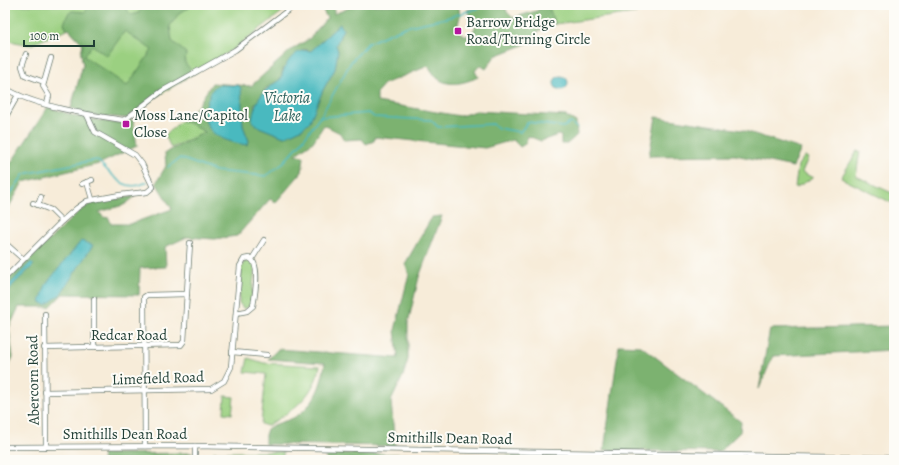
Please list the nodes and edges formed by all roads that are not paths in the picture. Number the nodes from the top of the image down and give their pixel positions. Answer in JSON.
{"nodes":[{"id":1,"x":295,"y":5,"type":"edge"},
{"id":2,"x":464,"y":5,"type":"edge"},
{"id":3,"x":477,"y":5,"type":"edge"},
{"id":4,"x":26,"y":54,"type":"dead end"},
{"id":5,"x":51,"y":58,"type":"dead end"},
{"id":6,"x":44,"y":82,"type":"junction"},
{"id":7,"x":5,"y":88,"type":"edge"},
{"id":8,"x":18,"y":95,"type":"junction"},
{"id":9,"x":47,"y":104,"type":"junction"},
{"id":10,"x":88,"y":115,"type":"junction"},
{"id":11,"x":5,"y":118,"type":"edge"},
{"id":12,"x":87,"y":182,"type":"dead end"},
{"id":13,"x":41,"y":198,"type":"dead end"},
{"id":14,"x":92,"y":199,"type":"junction"},
{"id":15,"x":33,"y":203,"type":"dead end"},
{"id":16,"x":38,"y":205,"type":"junction"},
{"id":17,"x":62,"y":221,"type":"junction"},
{"id":18,"x":264,"y":240,"type":"dead end"},
{"id":19,"x":5,"y":243,"type":"edge"},
{"id":20,"x":190,"y":243,"type":"dead end"},
{"id":21,"x":252,"y":259,"type":"junction"},
{"id":22,"x":23,"y":260,"type":"junction"},
{"id":23,"x":5,"y":278,"type":"edge"},
{"id":24,"x":187,"y":294,"type":"junction"},
{"id":25,"x":94,"y":299,"type":"dead end"},
{"id":26,"x":236,"y":313,"type":"junction"},
{"id":27,"x":45,"y":314,"type":"dead end"},
{"id":28,"x":94,"y":347,"type":"junction"},
{"id":29,"x":144,"y":347,"type":"junction"},
{"id":30,"x":44,"y":348,"type":"junction"},
{"id":31,"x":232,"y":352,"type":"junction"},
{"id":32,"x":267,"y":355,"type":"dead end"},
{"id":33,"x":144,"y":391,"type":"junction"},
{"id":34,"x":45,"y":392,"type":"junction"},
{"id":35,"x":144,"y":446,"type":"junction"},
{"id":36,"x":195,"y":446,"type":"junction"},
{"id":37,"x":5,"y":447,"type":"edge"},
{"id":38,"x":46,"y":447,"type":"junction"},
{"id":39,"x":894,"y":458,"type":"edge"},
{"id":40,"x":195,"y":460,"type":"edge"}],
"edges":[{"from":1,"to":10,"type":"street"},
{"from":2,"to":3,"type":"street"},
{"from":4,"to":6,"type":"street"},
{"from":5,"to":6,"type":"street"},
{"from":6,"to":9,"type":"street"},
{"from":7,"to":8,"type":"street"},
{"from":8,"to":9,"type":"street"},
{"from":8,"to":11,"type":"street"},
{"from":9,"to":10,"type":"street"},
{"from":10,"to":14,"type":"street"},
{"from":12,"to":14,"type":"street"},
{"from":13,"to":16,"type":"street"},
{"from":14,"to":17,"type":"street"},
{"from":15,"to":16,"type":"street"},
{"from":16,"to":17,"type":"street"},
{"from":17,"to":22,"type":"street"},
{"from":18,"to":21,"type":"street","name":"Limefield Road"},
{"from":19,"to":22,"type":"street"},
{"from":20,"to":24,"type":"street","name":"Redcar Road"},
{"from":21,"to":26,"type":"street","name":"Limefield Road"},
{"from":21,"to":26,"type":"street"},
{"from":22,"to":23,"type":"street"},
{"from":24,"to":29,"type":"street","name":"Redcar Road"},
{"from":24,"to":29,"type":"street"},
{"from":25,"to":28,"type":"street"},
{"from":26,"to":31,"type":"street","name":"Limefield Road"},
{"from":27,"to":30,"type":"street","name":"Abercorn Road"},
{"from":28,"to":29,"type":"street","name":"Redcar Road"},
{"from":28,"to":30,"type":"street","name":"Redcar Road"},
{"from":29,"to":33,"type":"street"},
{"from":30,"to":34,"type":"street","name":"Abercorn Road"},
{"from":31,"to":32,"type":"street"},
{"from":31,"to":33,"type":"street","name":"Limefield Road"},
{"from":33,"to":34,"type":"street","name":"Limefield Road"},
{"from":33,"to":35,"type":"street"},
{"from":34,"to":38,"type":"street","name":"Abercorn Road"},
{"from":35,"to":36,"type":"street","name":"Smithills Dean Road"},
{"from":35,"to":38,"type":"street","name":"Smithills Dean Road"},
{"from":36,"to":39,"type":"street","name":"Smithills Dean Road"},
{"from":36,"to":40,"type":"street"},
{"from":37,"to":38,"type":"street","name":"Smithills Dean Road"}]}
